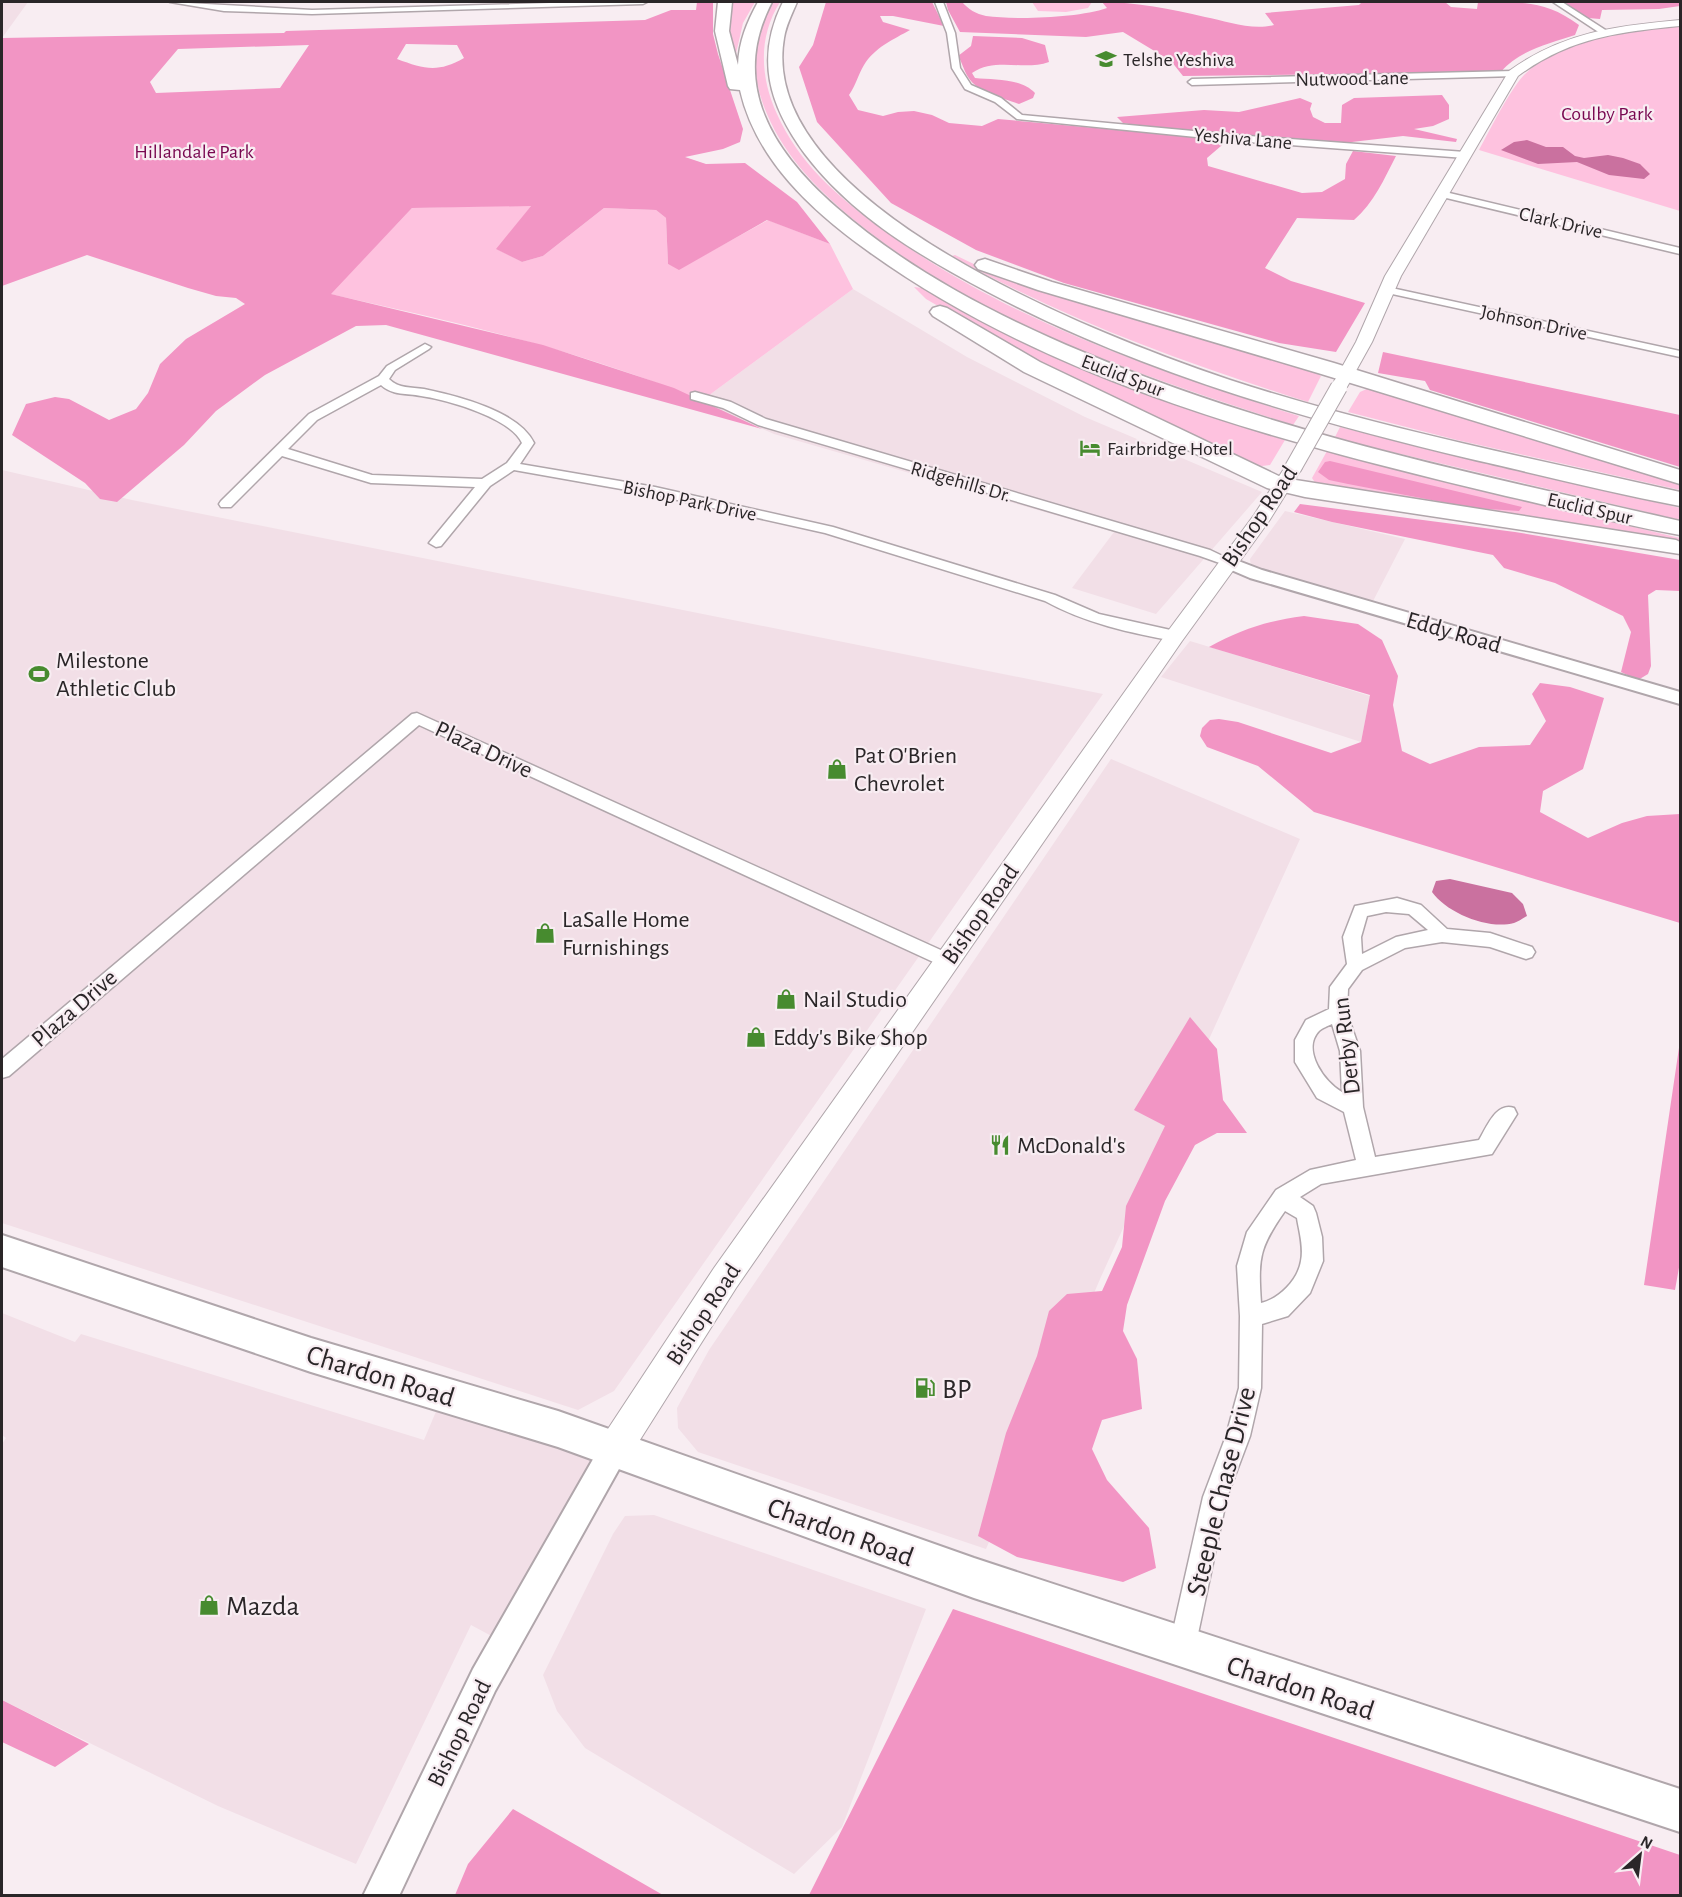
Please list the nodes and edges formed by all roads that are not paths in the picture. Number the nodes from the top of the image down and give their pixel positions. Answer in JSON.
{"nodes":[{"id":1,"x":174,"y":2,"type":"edge"},
{"id":2,"x":409,"y":2,"type":"edge"},
{"id":3,"x":644,"y":2,"type":"edge"},
{"id":4,"x":725,"y":2,"type":"edge"},
{"id":5,"x":765,"y":2,"type":"edge"},
{"id":6,"x":790,"y":2,"type":"edge"},
{"id":7,"x":939,"y":2,"type":"edge"},
{"id":8,"x":1557,"y":2,"type":"edge"},
{"id":9,"x":521,"y":4,"type":"edge"},
{"id":10,"x":403,"y":10,"type":"junction"},
{"id":11,"x":1680,"y":23,"type":"edge"},
{"id":12,"x":1603,"y":31,"type":"junction"},
{"id":13,"x":1513,"y":74,"type":"junction"},
{"id":14,"x":1192,"y":82,"type":"dead end"},
{"id":15,"x":757,"y":120,"type":"junction"},
{"id":16,"x":1465,"y":155,"type":"junction"},
{"id":17,"x":842,"y":186,"type":"junction"},
{"id":18,"x":1441,"y":194,"type":"junction"},
{"id":19,"x":813,"y":196,"type":"junction"},
{"id":20,"x":1680,"y":251,"type":"edge"},
{"id":21,"x":1387,"y":290,"type":"junction"},
{"id":22,"x":425,"y":347,"type":"dead end"},
{"id":23,"x":1680,"y":354,"type":"edge"},
{"id":24,"x":383,"y":379,"type":"junction"},
{"id":25,"x":1343,"y":381,"type":"junction"},
{"id":26,"x":695,"y":396,"type":"dead end"},
{"id":27,"x":280,"y":451,"type":"junction"},
{"id":28,"x":512,"y":466,"type":"junction"},
{"id":29,"x":1288,"y":476,"type":"junction"},
{"id":30,"x":1680,"y":477,"type":"edge"},
{"id":31,"x":485,"y":483,"type":"junction"},
{"id":32,"x":1680,"y":499,"type":"edge"},
{"id":33,"x":226,"y":504,"type":"dead end"},
{"id":34,"x":1680,"y":528,"type":"edge"},
{"id":35,"x":436,"y":543,"type":"dead end"},
{"id":36,"x":1680,"y":549,"type":"edge"},
{"id":37,"x":1228,"y":562,"type":"junction"},
{"id":38,"x":1175,"y":636,"type":"junction"},
{"id":39,"x":1680,"y":698,"type":"edge"},
{"id":40,"x":1442,"y":935,"type":"junction"},
{"id":41,"x":1526,"y":952,"type":"dead end"},
{"id":42,"x":948,"y":960,"type":"junction"},
{"id":43,"x":1356,"y":965,"type":"junction"},
{"id":44,"x":1338,"y":1013,"type":"junction"},
{"id":45,"x":2,"y":1070,"type":"edge"},
{"id":46,"x":1353,"y":1107,"type":"junction"},
{"id":47,"x":1508,"y":1114,"type":"dead end"},
{"id":48,"x":1367,"y":1166,"type":"junction"},
{"id":49,"x":1283,"y":1197,"type":"junction"},
{"id":50,"x":2,"y":1251,"type":"edge"},
{"id":51,"x":1251,"y":1316,"type":"junction"},
{"id":52,"x":615,"y":1450,"type":"junction"},
{"id":53,"x":1182,"y":1648,"type":"junction"},
{"id":54,"x":1680,"y":1811,"type":"edge"},
{"id":55,"x":380,"y":1896,"type":"edge"}],
"edges":[{"from":1,"to":10,"type":"street"},
{"from":2,"to":10,"type":"street"},
{"from":3,"to":9,"type":"street"},
{"from":4,"to":15,"type":"highway"},
{"from":5,"to":15,"type":"highway","name":"Euclid Spur"},
{"from":6,"to":17,"type":"highway","name":"Euclid Spur"},
{"from":7,"to":16,"type":"street","name":"Yeshiva Lane"},
{"from":8,"to":12,"type":"street"},
{"from":9,"to":10,"type":"street"},
{"from":11,"to":12,"type":"main road","name":"Bishop Road"},
{"from":12,"to":13,"type":"main road","name":"Bishop Road"},
{"from":13,"to":14,"type":"street","name":"Nutwood Lane"},
{"from":13,"to":16,"type":"main road","name":"Bishop Road"},
{"from":15,"to":19,"type":"highway","name":"Euclid Spur"},
{"from":16,"to":18,"type":"main road","name":"Bishop Road"},
{"from":17,"to":25,"type":"highway"},
{"from":17,"to":32,"type":"highway","name":"Euclid Spur"},
{"from":18,"to":20,"type":"street","name":"Clark Drive"},
{"from":18,"to":21,"type":"main road","name":"Bishop Road"},
{"from":19,"to":29,"type":"highway"},
{"from":19,"to":34,"type":"highway","name":"Euclid Spur"},
{"from":21,"to":23,"type":"street","name":"Johnson Drive"},
{"from":21,"to":25,"type":"main road","name":"Bishop Road"},
{"from":22,"to":24,"type":"street"},
{"from":24,"to":27,"type":"street"},
{"from":24,"to":28,"type":"street"},
{"from":25,"to":29,"type":"main road","name":"Bishop Road","bridge":true},
{"from":25,"to":30,"type":"highway"},
{"from":26,"to":37,"type":"street","name":"Ridgehills Dr."},
{"from":27,"to":31,"type":"street"},
{"from":27,"to":33,"type":"street"},
{"from":28,"to":31,"type":"street"},
{"from":28,"to":38,"type":"street","name":"Bishop Park Drive"},
{"from":29,"to":36,"type":"highway"},
{"from":29,"to":37,"type":"main road","name":"Bishop Road"},
{"from":31,"to":35,"type":"street"},
{"from":37,"to":38,"type":"main road","name":"Bishop Road"},
{"from":37,"to":39,"type":"street","name":"Eddy Road"},
{"from":38,"to":42,"type":"main road","name":"Bishop Road"},
{"from":40,"to":41,"type":"street","name":"Derby Run"},
{"from":40,"to":43,"type":"street","name":"Derby Run"},
{"from":40,"to":43,"type":"street"},
{"from":42,"to":45,"type":"street","name":"Plaza Drive"},
{"from":42,"to":52,"type":"main road","name":"Bishop Road"},
{"from":43,"to":44,"type":"street","name":"Derby Run"},
{"from":44,"to":46,"type":"street","name":"Derby Run"},
{"from":44,"to":46,"type":"street"},
{"from":46,"to":48,"type":"street","name":"Derby Run"},
{"from":47,"to":48,"type":"street","name":"Steeple Chase Drive"},
{"from":48,"to":49,"type":"street","name":"Steeple Chase Drive"},
{"from":49,"to":51,"type":"street","name":"Steeple Chase Drive"},
{"from":49,"to":51,"type":"street"},
{"from":50,"to":52,"type":"main road","name":"Chardon Road"},
{"from":51,"to":53,"type":"street","name":"Steeple Chase Drive"},
{"from":52,"to":53,"type":"main road","name":"Chardon Road"},
{"from":52,"to":55,"type":"street","name":"Bishop Road"},
{"from":53,"to":54,"type":"main road","name":"Chardon Road"}]}
